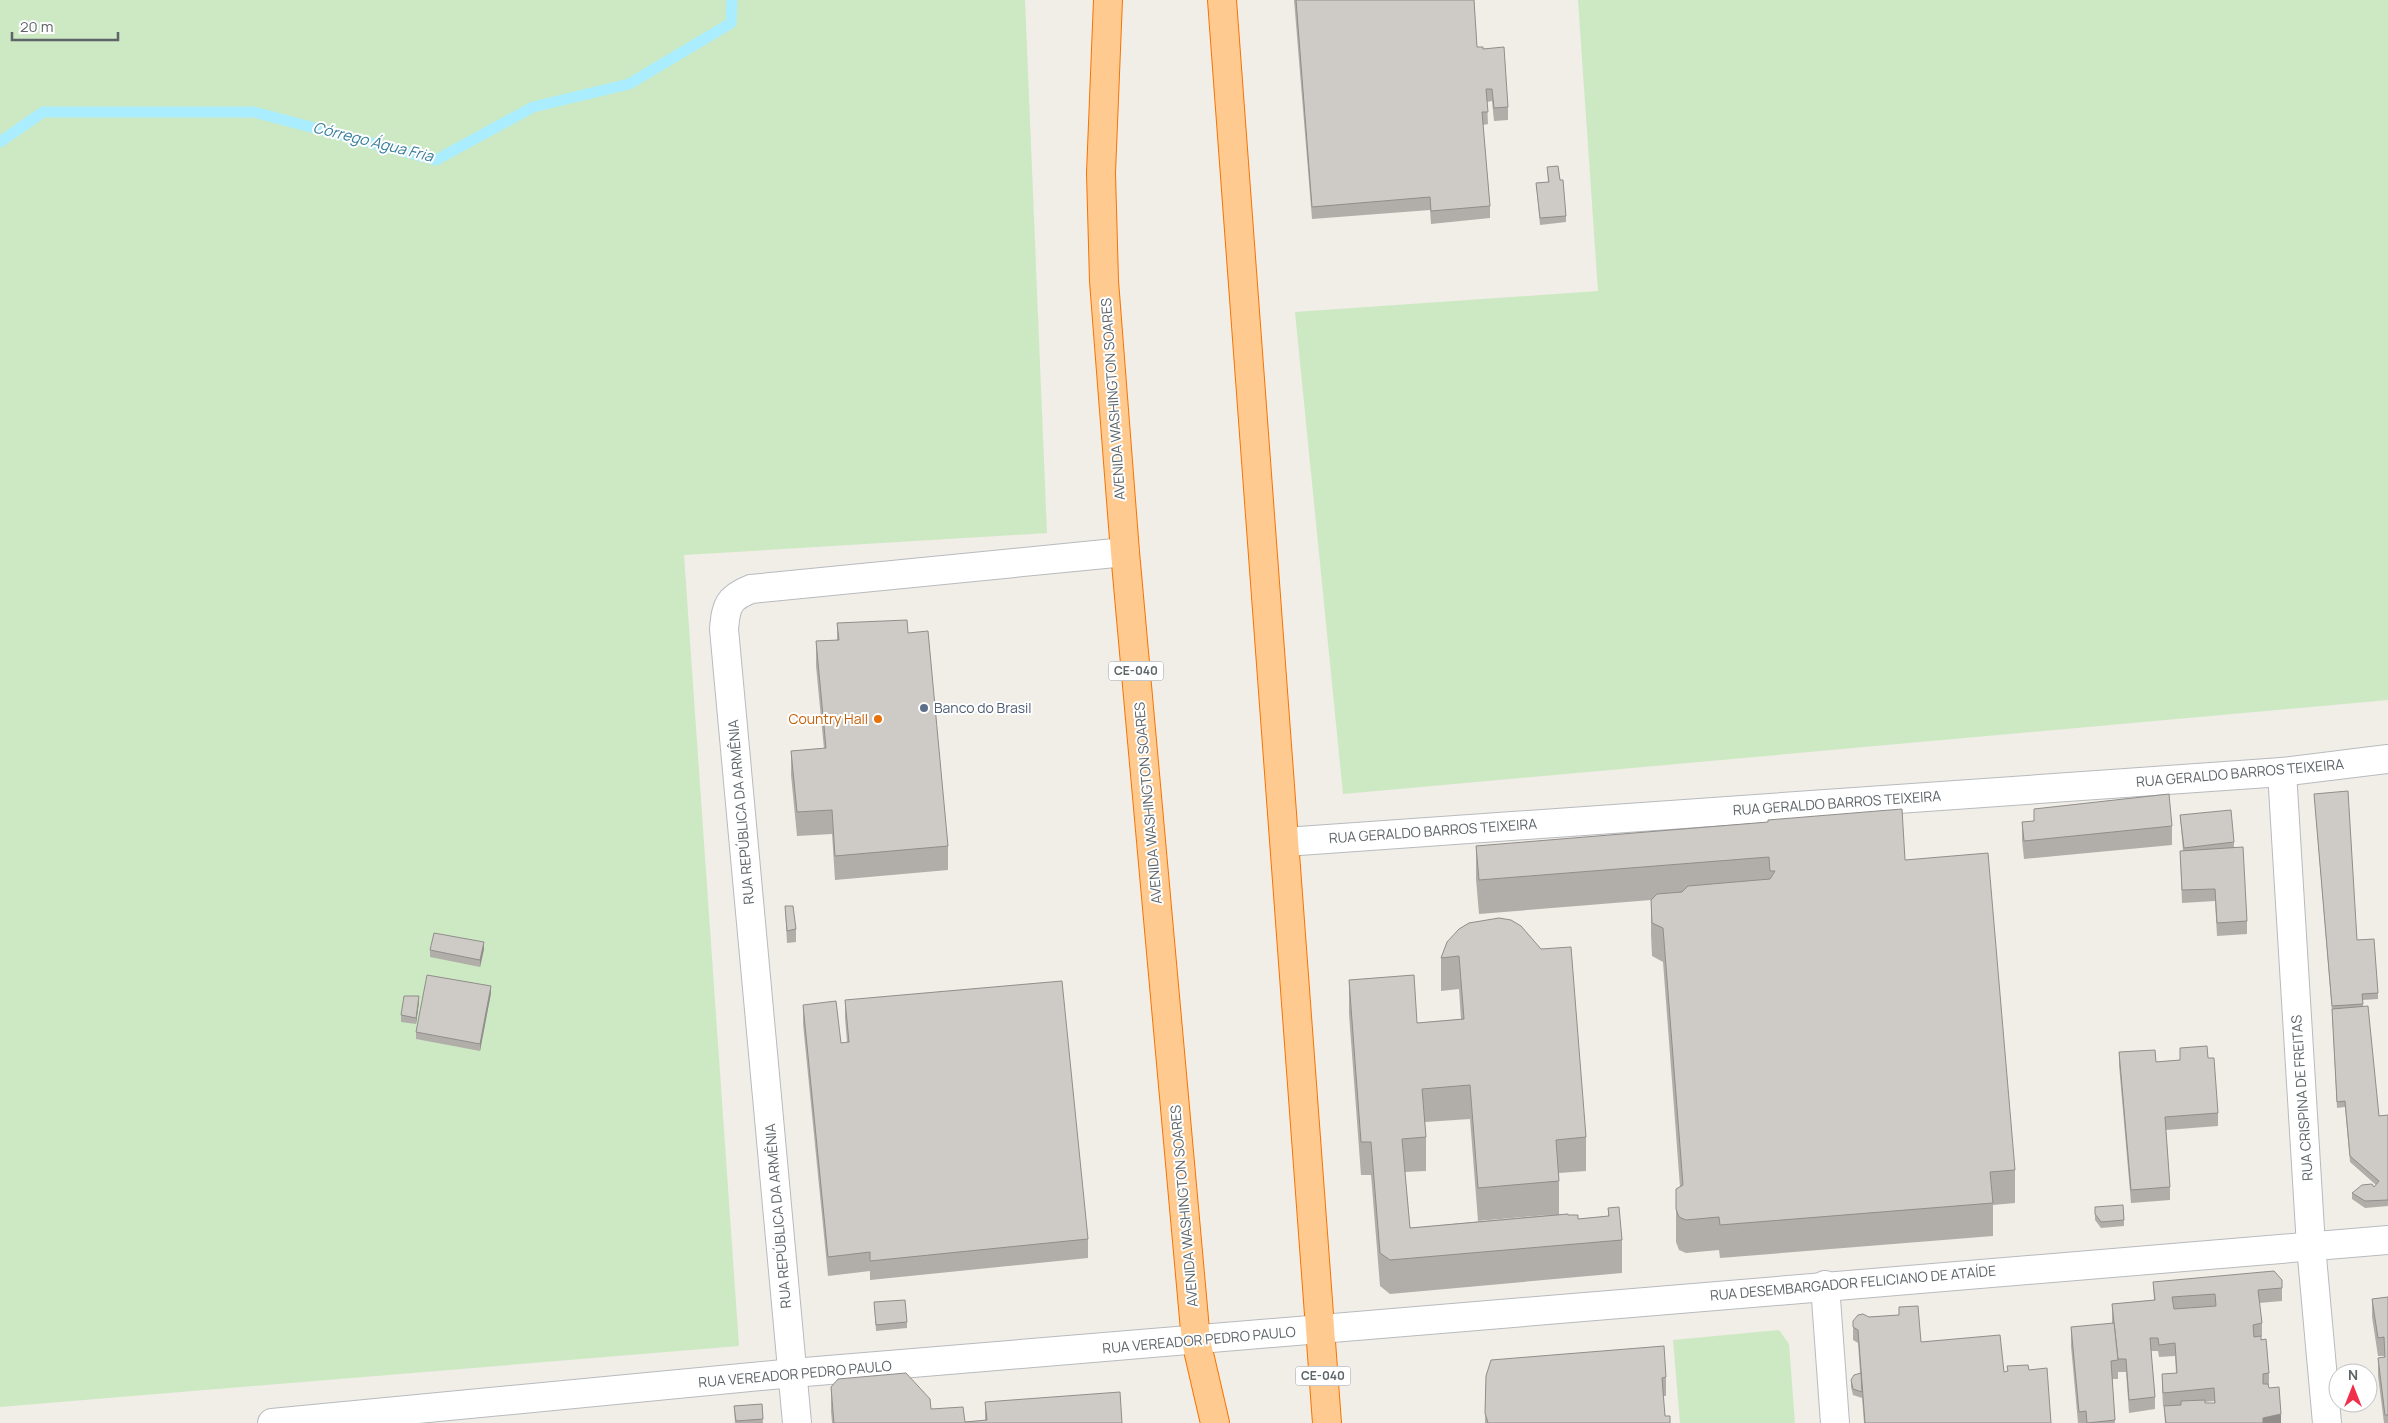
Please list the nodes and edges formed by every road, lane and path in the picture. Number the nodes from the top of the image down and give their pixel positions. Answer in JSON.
{"nodes":[{"id":1,"x":1108,"y":0,"type":"edge"},
{"id":2,"x":1222,"y":0,"type":"edge"},
{"id":3,"x":1125,"y":552,"type":"junction"},
{"id":4,"x":2388,"y":759,"type":"edge"},
{"id":5,"x":2282,"y":772,"type":"junction"},
{"id":6,"x":1284,"y":842,"type":"junction"},
{"id":7,"x":2388,"y":1240,"type":"edge"},
{"id":8,"x":2311,"y":1246,"type":"junction"},
{"id":9,"x":1825,"y":1285,"type":"junction"},
{"id":10,"x":1319,"y":1329,"type":"junction"},
{"id":11,"x":1196,"y":1341,"type":"junction"},
{"id":12,"x":792,"y":1373,"type":"junction"},
{"id":13,"x":301,"y":1422,"type":"edge"},
{"id":14,"x":272,"y":1423,"type":"edge"},
{"id":15,"x":797,"y":1423,"type":"edge"},
{"id":16,"x":1215,"y":1423,"type":"edge"},
{"id":17,"x":1327,"y":1423,"type":"edge"},
{"id":18,"x":1835,"y":1423,"type":"edge"},
{"id":19,"x":2327,"y":1423,"type":"edge"}],
"edges":[{"from":1,"to":3,"type":"highway","name":"AVENIDA WASHINGTON SOARES","number":"CE-040"},
{"from":2,"to":6,"type":"highway","number":"CE-040"},
{"from":3,"to":11,"type":"highway","name":"AVENIDA WASHINGTON SOARES","number":"CE-040"},
{"from":3,"to":12,"type":"street","name":"RUA REPÚBLICA DA ARMÊNIA"},
{"from":4,"to":5,"type":"street","name":"RUA GERALDO BARROS TEIXEIRA"},
{"from":5,"to":6,"type":"street","name":"RUA GERALDO BARROS TEIXEIRA"},
{"from":5,"to":8,"type":"street","name":"RUA CRISPINA DE FREITAS"},
{"from":6,"to":10,"type":"highway","number":"CE-040"},
{"from":7,"to":8,"type":"street","name":"RUA DESEMBARGADOR FELICIANO DE ATAÍDE"},
{"from":8,"to":9,"type":"street","name":"RUA DESEMBARGADOR FELICIANO DE ATAÍDE"},
{"from":8,"to":19,"type":"street","name":"RUA CRISPINA DE FREITAS"},
{"from":9,"to":10,"type":"street","name":"RUA DESEMBARGADOR FELICIANO DE ATAÍDE"},
{"from":9,"to":18,"type":"street"},
{"from":10,"to":11,"type":"street","name":"RUA VEREADOR PEDRO PAULO"},
{"from":10,"to":17,"type":"highway","number":"CE-040"},
{"from":11,"to":12,"type":"street","name":"RUA VEREADOR PEDRO PAULO"},
{"from":11,"to":16,"type":"highway","name":"AVENIDA WASHINGTON SOARES","number":"CE-040"},
{"from":12,"to":13,"type":"street","name":"RUA VEREADOR PEDRO PAULO"},
{"from":12,"to":15,"type":"street","name":"RUA REPÚBLICA DA ARMÊNIA"},
{"from":13,"to":14,"type":"street","name":"RUA VEREADOR PEDRO PAULO"}]}
